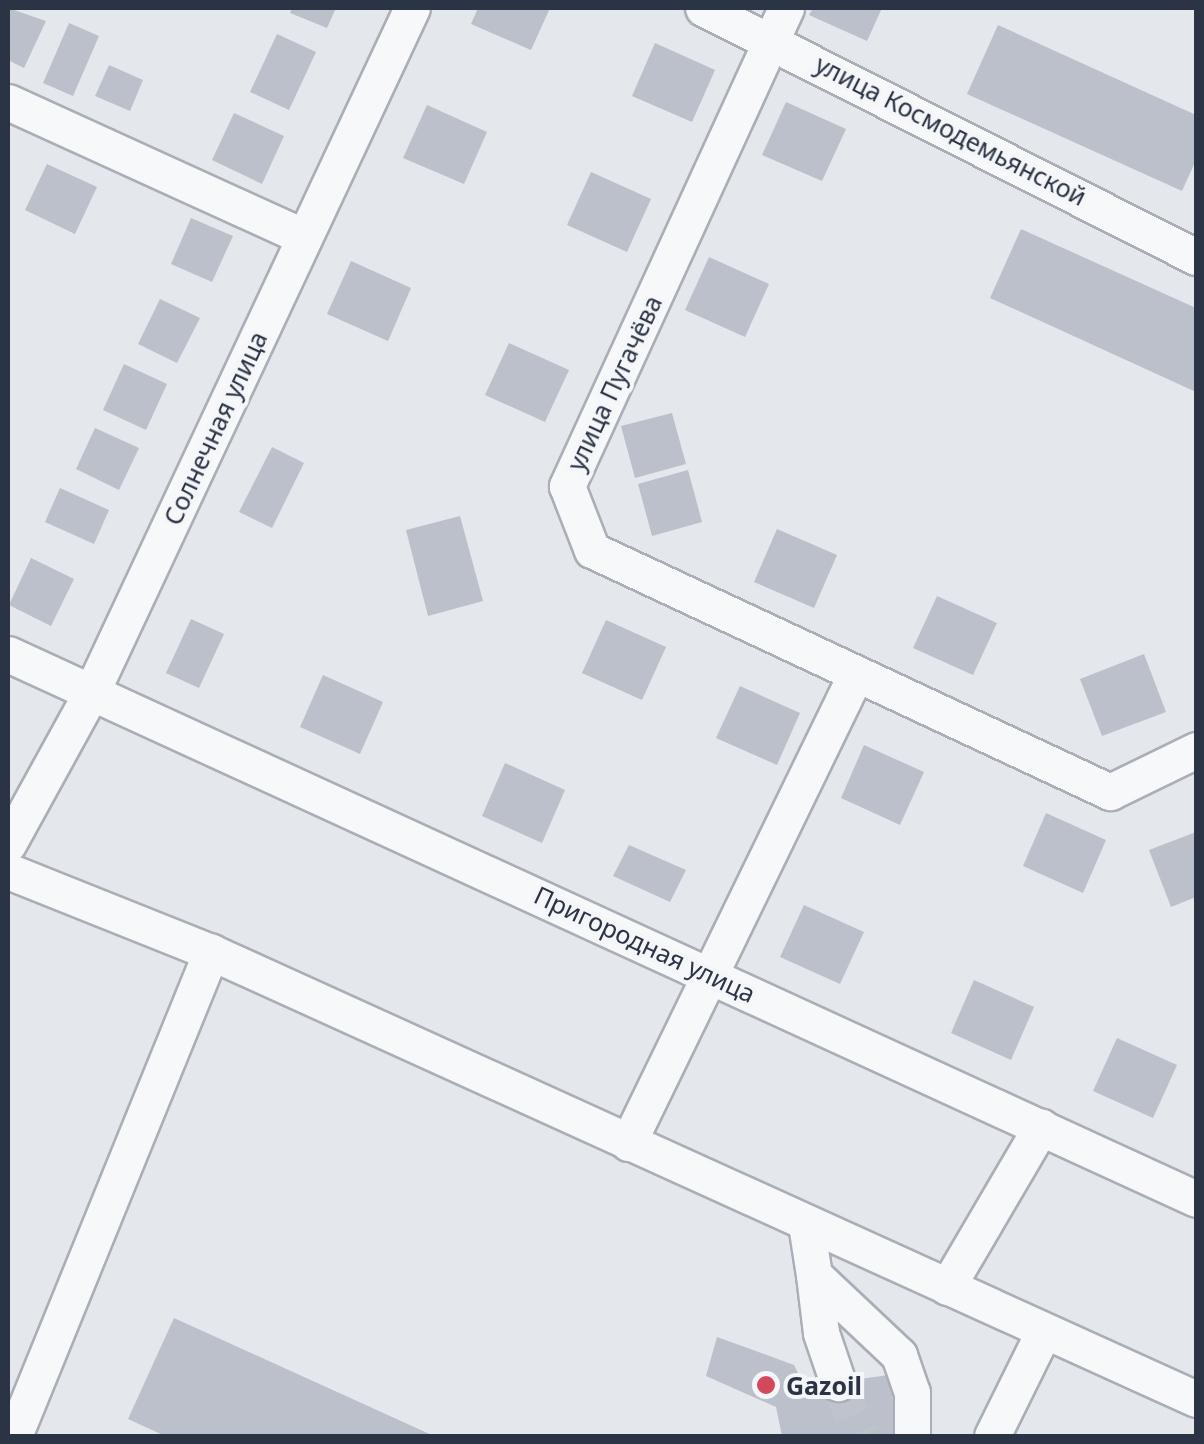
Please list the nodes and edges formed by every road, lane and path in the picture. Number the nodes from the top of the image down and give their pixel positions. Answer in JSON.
{"nodes":[{"id":1,"x":412,"y":8,"type":"edge"},
{"id":2,"x":703,"y":8,"type":"edge"},
{"id":3,"x":779,"y":23,"type":"edge"},
{"id":4,"x":8,"y":102,"type":"edge"},
{"id":5,"x":304,"y":237,"type":"junction"},
{"id":6,"x":1196,"y":257,"type":"edge"},
{"id":7,"x":8,"y":654,"type":"edge"},
{"id":8,"x":855,"y":676,"type":"junction"},
{"id":9,"x":92,"y":691,"type":"junction"},
{"id":10,"x":1196,"y":750,"type":"edge"},
{"id":11,"x":8,"y":844,"type":"edge"},
{"id":12,"x":8,"y":871,"type":"edge"},
{"id":13,"x":211,"y":952,"type":"junction"},
{"id":14,"x":708,"y":973,"type":"junction"},
{"id":15,"x":1040,"y":1127,"type":"junction"},
{"id":16,"x":628,"y":1143,"type":"junction"},
{"id":17,"x":1196,"y":1199,"type":"edge"},
{"id":18,"x":806,"y":1224,"type":"junction"},
{"id":19,"x":814,"y":1274,"type":"junction"},
{"id":20,"x":948,"y":1287,"type":"junction"},
{"id":21,"x":1044,"y":1331,"type":"junction"},
{"id":22,"x":838,"y":1383,"type":"tunnel mouth"},
{"id":23,"x":1196,"y":1399,"type":"edge"},
{"id":24,"x":14,"y":1436,"type":"edge"},
{"id":25,"x":912,"y":1436,"type":"edge"},
{"id":26,"x":992,"y":1436,"type":"edge"}],
"edges":[{"from":1,"to":5,"type":"street","name":"Солнечная улица"},
{"from":2,"to":3,"type":"street","name":"улица Космодемьянской"},
{"from":3,"to":6,"type":"street","name":"улица Космодемьянской"},
{"from":3,"to":8,"type":"street","name":"улица Пугачёва"},
{"from":4,"to":5,"type":"street"},
{"from":5,"to":9,"type":"street","name":"Солнечная улица"},
{"from":7,"to":9,"type":"street","name":"Пригородная улица"},
{"from":8,"to":10,"type":"street","name":"улица Пугачёва"},
{"from":8,"to":14,"type":"street"},
{"from":9,"to":11,"type":"street","name":"Солнечная улица"},
{"from":9,"to":14,"type":"street","name":"Пригородная улица"},
{"from":12,"to":13,"type":"street"},
{"from":13,"to":16,"type":"street"},
{"from":13,"to":24,"type":"street"},
{"from":14,"to":15,"type":"street","name":"Пригородная улица"},
{"from":14,"to":16,"type":"street"},
{"from":15,"to":17,"type":"street","name":"Пригородная улица"},
{"from":15,"to":20,"type":"street"},
{"from":16,"to":18,"type":"street"},
{"from":18,"to":19,"type":"street"},
{"from":18,"to":20,"type":"street"},
{"from":19,"to":22,"type":"street"},
{"from":19,"to":25,"type":"street"},
{"from":20,"to":21,"type":"street"},
{"from":21,"to":23,"type":"street"},
{"from":21,"to":26,"type":"street"}]}
